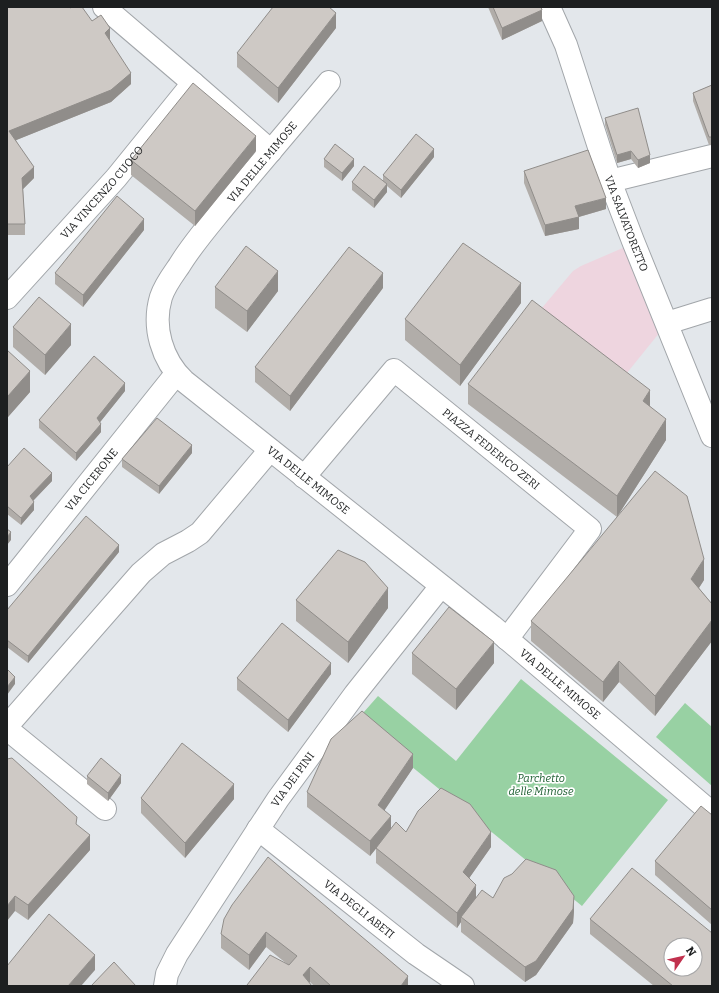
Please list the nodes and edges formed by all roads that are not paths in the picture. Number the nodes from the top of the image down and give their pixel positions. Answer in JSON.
{"nodes":[{"id":1,"x":104,"y":7,"type":"edge"},
{"id":2,"x":549,"y":7,"type":"edge"},
{"id":3,"x":329,"y":82,"type":"dead end"},
{"id":4,"x":193,"y":83,"type":"junction"},
{"id":5,"x":271,"y":151,"type":"junction"},
{"id":6,"x":712,"y":156,"type":"edge"},
{"id":7,"x":610,"y":181,"type":"junction"},
{"id":8,"x":7,"y":298,"type":"edge"},
{"id":9,"x":712,"y":309,"type":"edge"},
{"id":10,"x":667,"y":323,"type":"junction"},
{"id":11,"x":176,"y":374,"type":"junction"},
{"id":12,"x":708,"y":414,"type":"edge"},
{"id":13,"x":712,"y":436,"type":"edge"},
{"id":14,"x":270,"y":450,"type":"junction"},
{"id":15,"x":304,"y":477,"type":"junction"},
{"id":16,"x":7,"y":585,"type":"edge"},
{"id":17,"x":441,"y":586,"type":"junction"},
{"id":18,"x":507,"y":639,"type":"junction"},
{"id":19,"x":7,"y":727,"type":"edge"},
{"id":20,"x":105,"y":809,"type":"dead end"},
{"id":21,"x":712,"y":813,"type":"edge"},
{"id":22,"x":258,"y":829,"type":"junction"},
{"id":23,"x":449,"y":982,"type":"edge"},
{"id":24,"x":165,"y":986,"type":"edge"}],
"edges":[{"from":1,"to":4,"type":"street"},
{"from":2,"to":7,"type":"street","name":"VIA SALVATORETTO"},
{"from":3,"to":5,"type":"street","name":"VIA DELLE MIMOSE"},
{"from":4,"to":5,"type":"street"},
{"from":4,"to":8,"type":"street","name":"VIA VINCENZO CUOCO"},
{"from":5,"to":11,"type":"street","name":"VIA DELLE MIMOSE"},
{"from":6,"to":7,"type":"street"},
{"from":7,"to":10,"type":"street","name":"VIA SALVATORETTO"},
{"from":9,"to":10,"type":"street"},
{"from":10,"to":12,"type":"street","name":"VIA SALVATORETTO"},
{"from":11,"to":14,"type":"street","name":"VIA DELLE MIMOSE"},
{"from":11,"to":16,"type":"street","name":"VIA CICERONE"},
{"from":12,"to":13,"type":"street","name":"VIA SALVATORETTO"},
{"from":14,"to":15,"type":"street","name":"VIA DELLE MIMOSE"},
{"from":14,"to":19,"type":"street"},
{"from":15,"to":17,"type":"street","name":"VIA DELLE MIMOSE"},
{"from":15,"to":18,"type":"street","name":"PIAZZA FEDERICO ZERI"},
{"from":17,"to":18,"type":"street","name":"VIA DELLE MIMOSE"},
{"from":17,"to":22,"type":"street","name":"VIA DEI PINI"},
{"from":18,"to":21,"type":"street","name":"VIA DELLE MIMOSE"},
{"from":19,"to":20,"type":"street"},
{"from":22,"to":23,"type":"street","name":"VIA DEGLI ABETI"},
{"from":22,"to":24,"type":"street","name":"VIA DEI PINI"}]}
